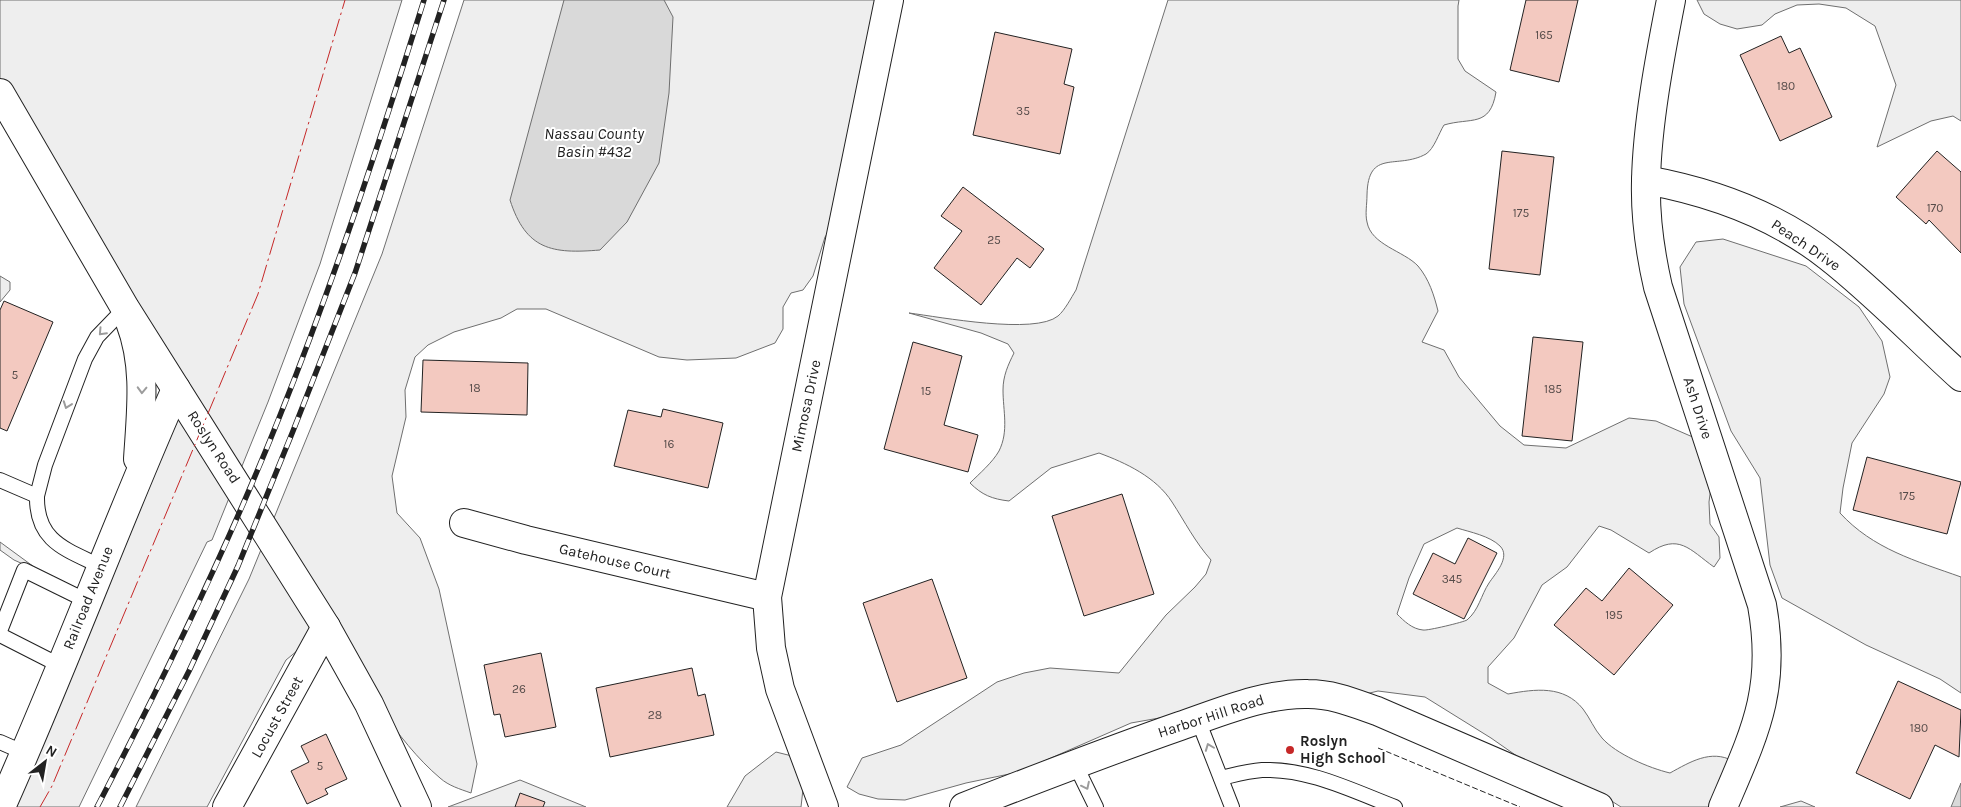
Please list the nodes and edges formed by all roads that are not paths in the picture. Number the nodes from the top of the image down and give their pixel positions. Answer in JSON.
{"nodes":[{"id":1,"x":889,"y":0,"type":"edge"},
{"id":2,"x":1672,"y":0,"type":"edge"},
{"id":3,"x":3,"y":105,"type":"edge"},
{"id":4,"x":1646,"y":180,"type":"junction"},
{"id":5,"x":125,"y":308,"type":"junction"},
{"id":6,"x":1961,"y":377,"type":"edge"},
{"id":7,"x":176,"y":389,"type":"junction"},
{"id":8,"x":137,"y":476,"type":"junction"},
{"id":9,"x":0,"y":480,"type":"edge"},
{"id":10,"x":37,"y":496,"type":"junction"},
{"id":11,"x":464,"y":523,"type":"dead end"},
{"id":12,"x":100,"y":566,"type":"junction"},
{"id":13,"x":766,"y":597,"type":"junction"},
{"id":14,"x":86,"y":601,"type":"junction"},
{"id":15,"x":326,"y":627,"type":"junction"},
{"id":16,"x":0,"y":630,"type":"edge"},
{"id":17,"x":0,"y":635,"type":"edge"},
{"id":18,"x":61,"y":666,"type":"junction"},
{"id":19,"x":1198,"y":720,"type":"junction"},
{"id":20,"x":0,"y":742,"type":"edge"},
{"id":21,"x":25,"y":753,"type":"junction"},
{"id":22,"x":1075,"y":764,"type":"junction"},
{"id":23,"x":1221,"y":778,"type":"junction"},
{"id":24,"x":1,"y":807,"type":"edge"},
{"id":25,"x":227,"y":807,"type":"edge"},
{"id":26,"x":417,"y":807,"type":"edge"},
{"id":27,"x":824,"y":807,"type":"edge"},
{"id":28,"x":964,"y":807,"type":"edge"},
{"id":29,"x":1096,"y":807,"type":"edge"},
{"id":30,"x":1232,"y":807,"type":"edge"},
{"id":31,"x":1395,"y":807,"type":"edge"},
{"id":32,"x":1599,"y":807,"type":"edge"},
{"id":33,"x":1723,"y":807,"type":"edge"}],
"edges":[{"from":1,"to":13,"type":"street","name":"Mimosa Drive"},
{"from":2,"to":4,"type":"street","name":"Ash Drive"},
{"from":3,"to":5,"type":"street","name":"Roslyn Road"},
{"from":4,"to":6,"type":"street","name":"Peach Drive"},
{"from":4,"to":33,"type":"street","name":"Ash Drive"},
{"from":5,"to":7,"type":"street","name":"Roslyn Road"},
{"from":5,"to":8,"type":"street","one_way":true},
{"from":5,"to":10,"type":"lane","one_way":true},
{"from":7,"to":8,"type":"street","name":"Railroad Avenue"},
{"from":7,"to":15,"type":"street","name":"Roslyn Road"},
{"from":8,"to":12,"type":"street","name":"Railroad Avenue"},
{"from":9,"to":10,"type":"lane"},
{"from":10,"to":12,"type":"lane"},
{"from":11,"to":13,"type":"street","name":"Gatehouse Court"},
{"from":12,"to":14,"type":"street","name":"Railroad Avenue"},
{"from":13,"to":27,"type":"street","name":"Mimosa Drive"},
{"from":14,"to":16,"type":"lane"},
{"from":14,"to":18,"type":"street","name":"Railroad Avenue"},
{"from":15,"to":25,"type":"street","name":"Locust Street"},
{"from":15,"to":26,"type":"street","name":"Roslyn Road"},
{"from":17,"to":18,"type":"lane"},
{"from":18,"to":21,"type":"street","name":"Railroad Avenue"},
{"from":19,"to":22,"type":"street","name":"Harbor Hill Road"},
{"from":23,"to":19,"type":"lane","one_way":true},
{"from":19,"to":32,"type":"street","name":"Harbor Hill Road"},
{"from":20,"to":21,"type":"lane"},
{"from":21,"to":24,"type":"street","name":"Railroad Avenue"},
{"from":22,"to":28,"type":"street","name":"Harbor Hill Road"},
{"from":22,"to":29,"type":"lane","one_way":true},
{"from":23,"to":30,"type":"lane"},
{"from":23,"to":31,"type":"lane"}]}
